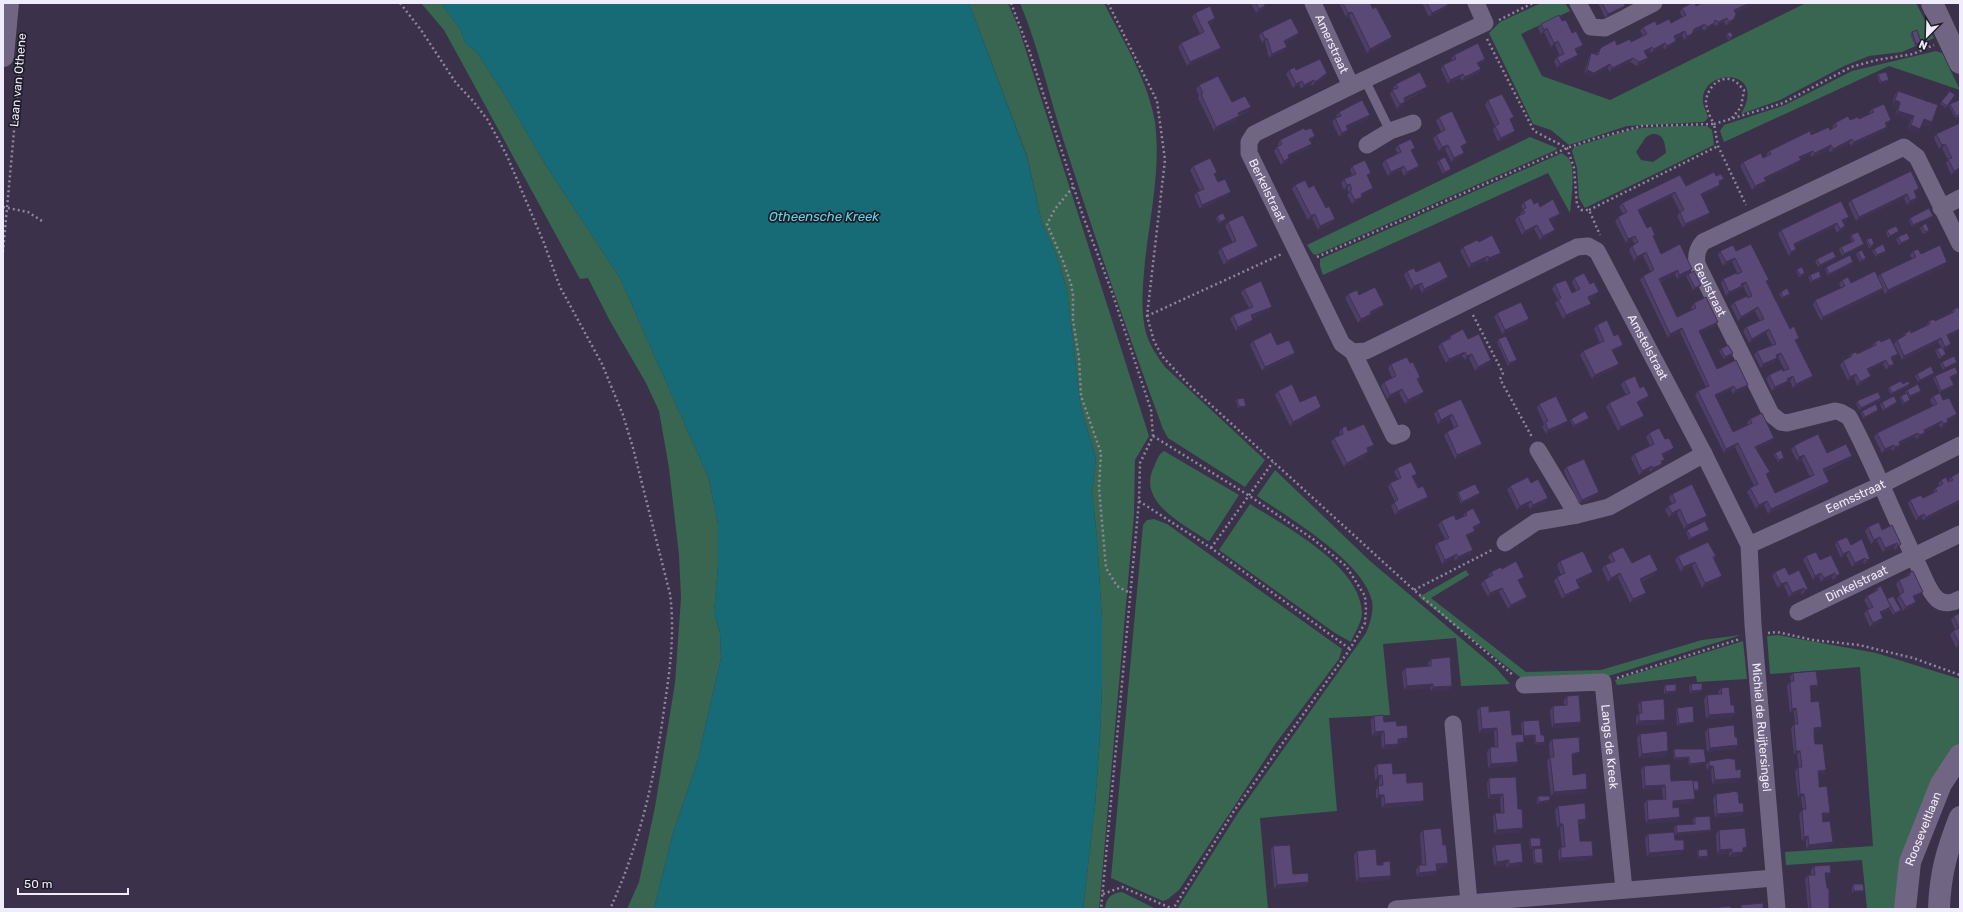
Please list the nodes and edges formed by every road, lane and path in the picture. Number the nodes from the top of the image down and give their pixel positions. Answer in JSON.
{"nodes":[{"id":1,"x":8,"y":3,"type":"edge"},
{"id":2,"x":400,"y":3,"type":"edge"},
{"id":3,"x":1012,"y":3,"type":"edge"},
{"id":4,"x":1108,"y":3,"type":"edge"},
{"id":5,"x":1313,"y":3,"type":"edge"},
{"id":6,"x":1476,"y":3,"type":"edge"},
{"id":7,"x":1533,"y":3,"type":"edge"},
{"id":8,"x":1578,"y":3,"type":"edge"},
{"id":9,"x":1654,"y":3,"type":"edge"},
{"id":10,"x":1932,"y":3,"type":"edge"},
{"id":11,"x":1483,"y":24,"type":"junction"},
{"id":12,"x":1941,"y":42,"type":"dead end"},
{"id":13,"x":12,"y":57,"type":"edge"},
{"id":14,"x":1960,"y":63,"type":"edge"},
{"id":15,"x":1358,"y":83,"type":"junction"},
{"id":16,"x":1732,"y":118,"type":"junction"},
{"id":17,"x":1413,"y":123,"type":"dead end"},
{"id":18,"x":1714,"y":124,"type":"junction"},
{"id":19,"x":1390,"y":131,"type":"junction"},
{"id":20,"x":1368,"y":145,"type":"dead end"},
{"id":21,"x":1718,"y":146,"type":"junction"},
{"id":22,"x":1567,"y":148,"type":"junction"},
{"id":23,"x":1074,"y":186,"type":"junction"},
{"id":24,"x":1960,"y":198,"type":"edge"},
{"id":25,"x":3,"y":208,"type":"edge"},
{"id":26,"x":7,"y":208,"type":"junction"},
{"id":27,"x":1941,"y":208,"type":"junction"},
{"id":28,"x":1589,"y":210,"type":"junction"},
{"id":29,"x":1753,"y":218,"type":"junction"},
{"id":30,"x":42,"y":221,"type":"dead end"},
{"id":31,"x":1960,"y":244,"type":"edge"},
{"id":32,"x":1588,"y":246,"type":"junction"},
{"id":33,"x":1296,"y":248,"type":"junction"},
{"id":34,"x":3,"y":252,"type":"edge"},
{"id":35,"x":1303,"y":264,"type":"junction"},
{"id":36,"x":1466,"y":301,"type":"junction"},
{"id":37,"x":1147,"y":316,"type":"junction"},
{"id":38,"x":1353,"y":352,"type":"junction"},
{"id":39,"x":1402,"y":432,"type":"dead end"},
{"id":40,"x":1153,"y":436,"type":"junction"},
{"id":41,"x":1960,"y":445,"type":"edge"},
{"id":42,"x":1538,"y":450,"type":"joint"},
{"id":43,"x":1704,"y":454,"type":"junction"},
{"id":44,"x":1273,"y":462,"type":"junction"},
{"id":45,"x":1881,"y":486,"type":"junction"},
{"id":46,"x":1248,"y":495,"type":"junction"},
{"id":47,"x":1139,"y":501,"type":"junction"},
{"id":48,"x":1577,"y":515,"type":"junction"},
{"id":49,"x":1960,"y":534,"type":"edge"},
{"id":50,"x":1505,"y":543,"type":"joint"},
{"id":51,"x":1749,"y":545,"type":"junction"},
{"id":52,"x":1211,"y":548,"type":"junction"},
{"id":53,"x":1914,"y":557,"type":"junction"},
{"id":54,"x":1414,"y":590,"type":"junction"},
{"id":55,"x":1130,"y":593,"type":"junction"},
{"id":56,"x":1960,"y":599,"type":"edge"},
{"id":57,"x":1798,"y":612,"type":"dead end"},
{"id":58,"x":1755,"y":634,"type":"junction"},
{"id":59,"x":1350,"y":650,"type":"junction"},
{"id":60,"x":1960,"y":675,"type":"edge"},
{"id":61,"x":1603,"y":682,"type":"junction"},
{"id":62,"x":1524,"y":685,"type":"joint"},
{"id":63,"x":1453,"y":724,"type":"dead end"},
{"id":64,"x":1960,"y":756,"type":"edge"},
{"id":65,"x":1960,"y":817,"type":"edge"},
{"id":66,"x":1774,"y":878,"type":"junction"},
{"id":67,"x":1624,"y":889,"type":"junction"},
{"id":68,"x":1103,"y":894,"type":"junction"},
{"id":69,"x":1469,"y":903,"type":"junction"},
{"id":70,"x":610,"y":909,"type":"edge"},
{"id":71,"x":1101,"y":909,"type":"edge"},
{"id":72,"x":1173,"y":909,"type":"edge"},
{"id":73,"x":1396,"y":909,"type":"edge"},
{"id":74,"x":1777,"y":909,"type":"edge"},
{"id":75,"x":1905,"y":909,"type":"edge"},
{"id":76,"x":1939,"y":909,"type":"edge"}],
"edges":[{"from":1,"to":13,"type":"main road","name":"Laan van Othene"},
{"from":2,"to":70,"type":"path"},
{"from":3,"to":23,"type":"path"},
{"from":4,"to":37,"type":"path"},
{"from":5,"to":15,"type":"street","name":"Amerstraat"},
{"from":6,"to":11,"type":"street"},
{"from":7,"to":11,"type":"path"},
{"from":8,"to":9,"type":"street"},
{"from":10,"to":14,"type":"main road"},
{"from":11,"to":15,"type":"street","name":"Berkelstraat"},
{"from":11,"to":22,"type":"path"},
{"from":12,"to":16,"type":"path"},
{"from":13,"to":26,"type":"path","name":"Laan van Othene"},
{"from":15,"to":19,"type":"lane"},
{"from":15,"to":33,"type":"street","name":"Berkelstraat"},
{"from":16,"to":18,"type":"path"},
{"from":16,"to":18,"type":"path"},
{"from":17,"to":19,"type":"street"},
{"from":18,"to":21,"type":"path"},
{"from":18,"to":22,"type":"path"},
{"from":19,"to":20,"type":"street"},
{"from":21,"to":28,"type":"path"},
{"from":21,"to":29,"type":"path"},
{"from":22,"to":28,"type":"path"},
{"from":22,"to":35,"type":"path"},
{"from":23,"to":40,"type":"path"},
{"from":23,"to":55,"type":"path"},
{"from":24,"to":27,"type":"street"},
{"from":25,"to":26,"type":"path"},
{"from":26,"to":30,"type":"path"},
{"from":26,"to":34,"type":"path","name":"Laan van Othene"},
{"from":27,"to":29,"type":"street","name":"Geulstraat"},
{"from":27,"to":31,"type":"street","name":"Geulstraat"},
{"from":28,"to":32,"type":"path"},
{"from":29,"to":45,"type":"street","name":"Geulstraat"},
{"from":32,"to":36,"type":"street"},
{"from":32,"to":43,"type":"street","name":"Amstelstraat"},
{"from":33,"to":35,"type":"street","name":"Berkelstraat"},
{"from":33,"to":37,"type":"path"},
{"from":35,"to":38,"type":"street","name":"Berkelstraat"},
{"from":36,"to":38,"type":"street"},
{"from":36,"to":42,"type":"path"},
{"from":37,"to":44,"type":"path"},
{"from":38,"to":39,"type":"street","name":"Berkelstraat"},
{"from":40,"to":46,"type":"path"},
{"from":40,"to":47,"type":"path"},
{"from":41,"to":45,"type":"street","name":"Eemsstraat"},
{"from":42,"to":48,"type":"street"},
{"from":43,"to":48,"type":"street"},
{"from":43,"to":51,"type":"street","name":"Amstelstraat"},
{"from":44,"to":46,"type":"path"},
{"from":44,"to":54,"type":"path"},
{"from":45,"to":51,"type":"street","name":"Eemsstraat"},
{"from":45,"to":53,"type":"street"},
{"from":46,"to":52,"type":"path"},
{"from":46,"to":59,"type":"path"},
{"from":47,"to":52,"type":"path"},
{"from":47,"to":55,"type":"path"},
{"from":48,"to":50,"type":"street"},
{"from":49,"to":53,"type":"street","name":"Dinkelstraat"},
{"from":50,"to":54,"type":"path"},
{"from":51,"to":58,"type":"street","name":"Michiel de Ruijtersingel"},
{"from":52,"to":59,"type":"path"},
{"from":53,"to":56,"type":"street"},
{"from":53,"to":57,"type":"street","name":"Dinkelstraat"},
{"from":54,"to":62,"type":"path"},
{"from":55,"to":68,"type":"path"},
{"from":58,"to":60,"type":"path"},
{"from":58,"to":61,"type":"path"},
{"from":58,"to":66,"type":"street","name":"Michiel de Ruijtersingel"},
{"from":59,"to":72,"type":"path"},
{"from":61,"to":62,"type":"street"},
{"from":61,"to":67,"type":"street","name":"Langs de Kreek"},
{"from":63,"to":69,"type":"street"},
{"from":64,"to":75,"type":"main road","name":"Rooseveltlaan"},
{"from":65,"to":76,"type":"main road"},
{"from":66,"to":67,"type":"street"},
{"from":66,"to":74,"type":"street","name":"Michiel de Ruijtersingel"},
{"from":67,"to":69,"type":"street"},
{"from":68,"to":71,"type":"path"},
{"from":68,"to":72,"type":"path"},
{"from":69,"to":73,"type":"street"}]}
